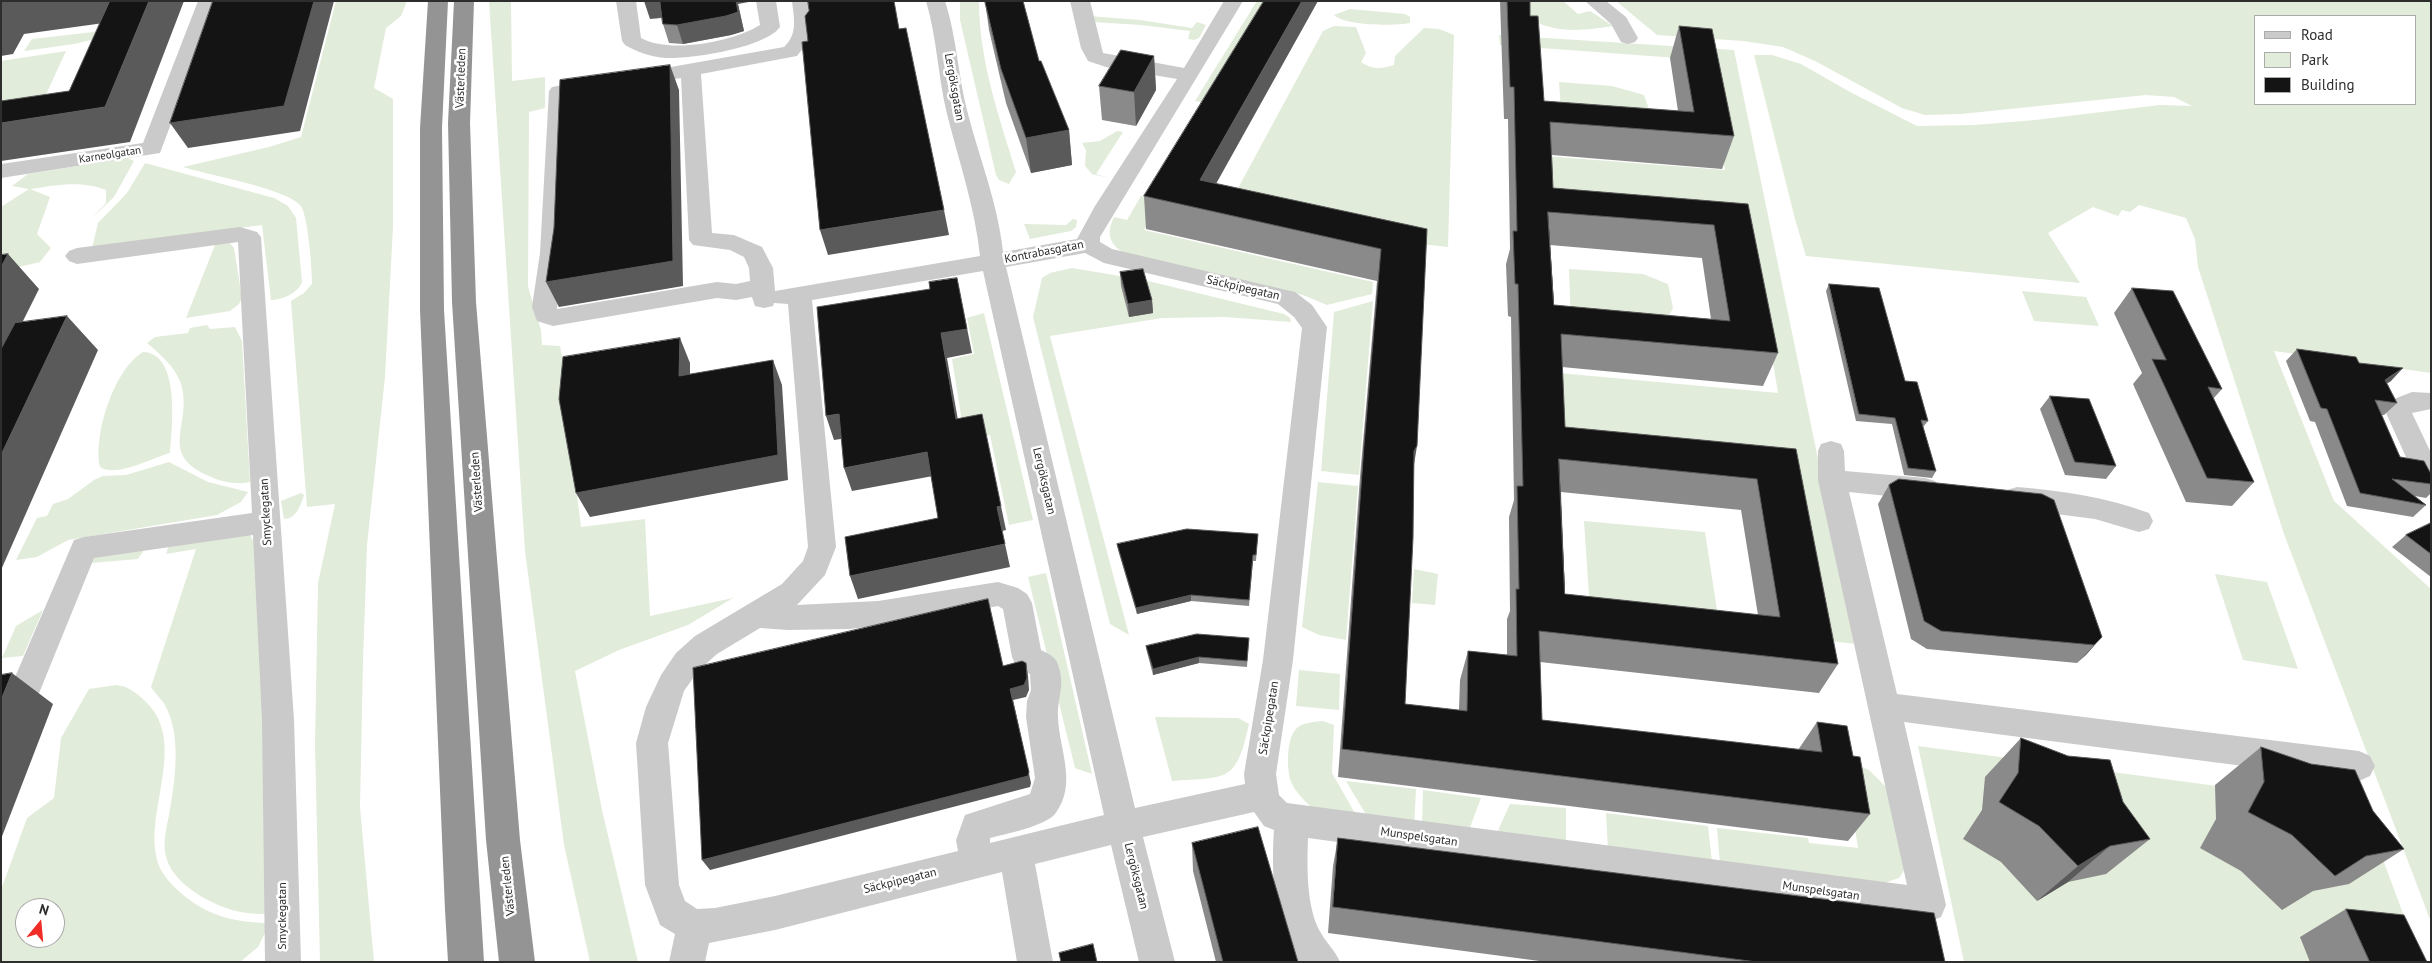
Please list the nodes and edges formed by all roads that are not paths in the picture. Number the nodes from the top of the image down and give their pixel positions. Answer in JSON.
{"nodes":[{"id":1,"x":208,"y":1,"type":"edge"},
{"id":2,"x":438,"y":1,"type":"edge"},
{"id":3,"x":464,"y":1,"type":"edge"},
{"id":4,"x":626,"y":1,"type":"edge"},
{"id":5,"x":766,"y":1,"type":"edge"},
{"id":6,"x":802,"y":1,"type":"edge"},
{"id":7,"x":935,"y":1,"type":"edge"},
{"id":8,"x":1080,"y":1,"type":"edge"},
{"id":9,"x":1234,"y":1,"type":"edge"},
{"id":10,"x":1594,"y":1,"type":"edge"},
{"id":11,"x":1628,"y":38,"type":"dead end"},
{"id":12,"x":691,"y":70,"type":"junction"},
{"id":13,"x":1190,"y":75,"type":"junction"},
{"id":14,"x":25,"y":168,"type":"junction"},
{"id":15,"x":1,"y":171,"type":"edge"},
{"id":16,"x":1,"y":186,"type":"edge"},
{"id":17,"x":1089,"y":245,"type":"junction"},
{"id":18,"x":77,"y":256,"type":"dead end"},
{"id":19,"x":993,"y":263,"type":"junction"},
{"id":20,"x":764,"y":294,"type":"junction"},
{"id":21,"x":799,"y":295,"type":"junction"},
{"id":22,"x":720,"y":306,"type":"dead end"},
{"id":23,"x":2425,"y":401,"type":"dead end"},
{"id":24,"x":2431,"y":483,"type":"edge"},
{"id":25,"x":1948,"y":491,"type":"edge"},
{"id":26,"x":1987,"y":495,"type":"edge"},
{"id":27,"x":2139,"y":521,"type":"dead end"},
{"id":28,"x":266,"y":522,"type":"junction"},
{"id":29,"x":757,"y":615,"type":"junction"},
{"id":30,"x":22,"y":698,"type":"dead end"},
{"id":31,"x":1884,"y":706,"type":"junction"},
{"id":32,"x":2359,"y":766,"type":"dead end"},
{"id":33,"x":1263,"y":795,"type":"junction"},
{"id":34,"x":1292,"y":820,"type":"junction"},
{"id":35,"x":1123,"y":826,"type":"junction"},
{"id":36,"x":503,"y":840,"type":"junction"},
{"id":37,"x":1016,"y":852,"type":"junction"},
{"id":38,"x":976,"y":862,"type":"junction"},
{"id":39,"x":462,"y":910,"type":"junction"},
{"id":40,"x":704,"y":926,"type":"junction"},
{"id":41,"x":283,"y":962,"type":"edge"},
{"id":42,"x":451,"y":962,"type":"edge"},
{"id":43,"x":466,"y":962,"type":"edge"},
{"id":44,"x":516,"y":962,"type":"edge"},
{"id":45,"x":536,"y":962,"type":"edge"},
{"id":46,"x":687,"y":962,"type":"edge"},
{"id":47,"x":1035,"y":962,"type":"edge"},
{"id":48,"x":1157,"y":962,"type":"edge"},
{"id":49,"x":1322,"y":962,"type":"edge"}],
"edges":[{"from":1,"to":14,"type":"street","name":"Karneolgatan"},
{"from":2,"to":39,"type":"highway"},
{"from":3,"to":36,"type":"highway","name":"Västerleden"},
{"from":4,"to":5,"type":"street"},
{"from":6,"to":12,"type":"street"},
{"from":7,"to":19,"type":"street","name":"Lergöksgatan"},
{"from":8,"to":13,"type":"street"},
{"from":9,"to":13,"type":"street","name":"Kontrabasgatan"},
{"from":10,"to":11,"type":"street"},
{"from":12,"to":20,"type":"street"},
{"from":12,"to":20,"type":"street"},
{"from":13,"to":17,"type":"street","name":"Kontrabasgatan"},
{"from":14,"to":15,"type":"street","name":"Karneolgatan"},
{"from":14,"to":16,"type":"street"},
{"from":17,"to":19,"type":"street","name":"Kontrabasgatan"},
{"from":17,"to":33,"type":"street","name":"Säckpipegatan"},
{"from":18,"to":28,"type":"street","name":"Smyckegatan"},
{"from":19,"to":21,"type":"street","name":"Kontrabasgatan"},
{"from":19,"to":35,"type":"street","name":"Lergöksgatan"},
{"from":20,"to":21,"type":"street","name":"Kontrabasgatan"},
{"from":20,"to":22,"type":"street","name":"Kontrabasgatan"},
{"from":21,"to":29,"type":"street"},
{"from":23,"to":24,"type":"street"},
{"from":25,"to":31,"type":"street","name":"Munspelsgatan"},
{"from":26,"to":27,"type":"street"},
{"from":28,"to":30,"type":"street"},
{"from":28,"to":41,"type":"street","name":"Smyckegatan"},
{"from":29,"to":38,"type":"street"},
{"from":29,"to":40,"type":"street"},
{"from":31,"to":32,"type":"street"},
{"from":31,"to":34,"type":"street","name":"Munspelsgatan"},
{"from":33,"to":34,"type":"street","name":"Munspelsgatan"},
{"from":33,"to":35,"type":"street","name":"Säckpipegatan"},
{"from":34,"to":49,"type":"street"},
{"from":35,"to":37,"type":"street","name":"Säckpipegatan"},
{"from":35,"to":48,"type":"street","name":"Lergöksgatan"},
{"from":36,"to":44,"type":"highway","name":"Västerleden"},
{"from":36,"to":45,"type":"highway"},
{"from":37,"to":38,"type":"street","name":"Säckpipegatan"},
{"from":37,"to":47,"type":"street"},
{"from":38,"to":40,"type":"street","name":"Säckpipegatan"},
{"from":39,"to":42,"type":"highway"},
{"from":39,"to":43,"type":"highway"},
{"from":40,"to":46,"type":"street"}]}
